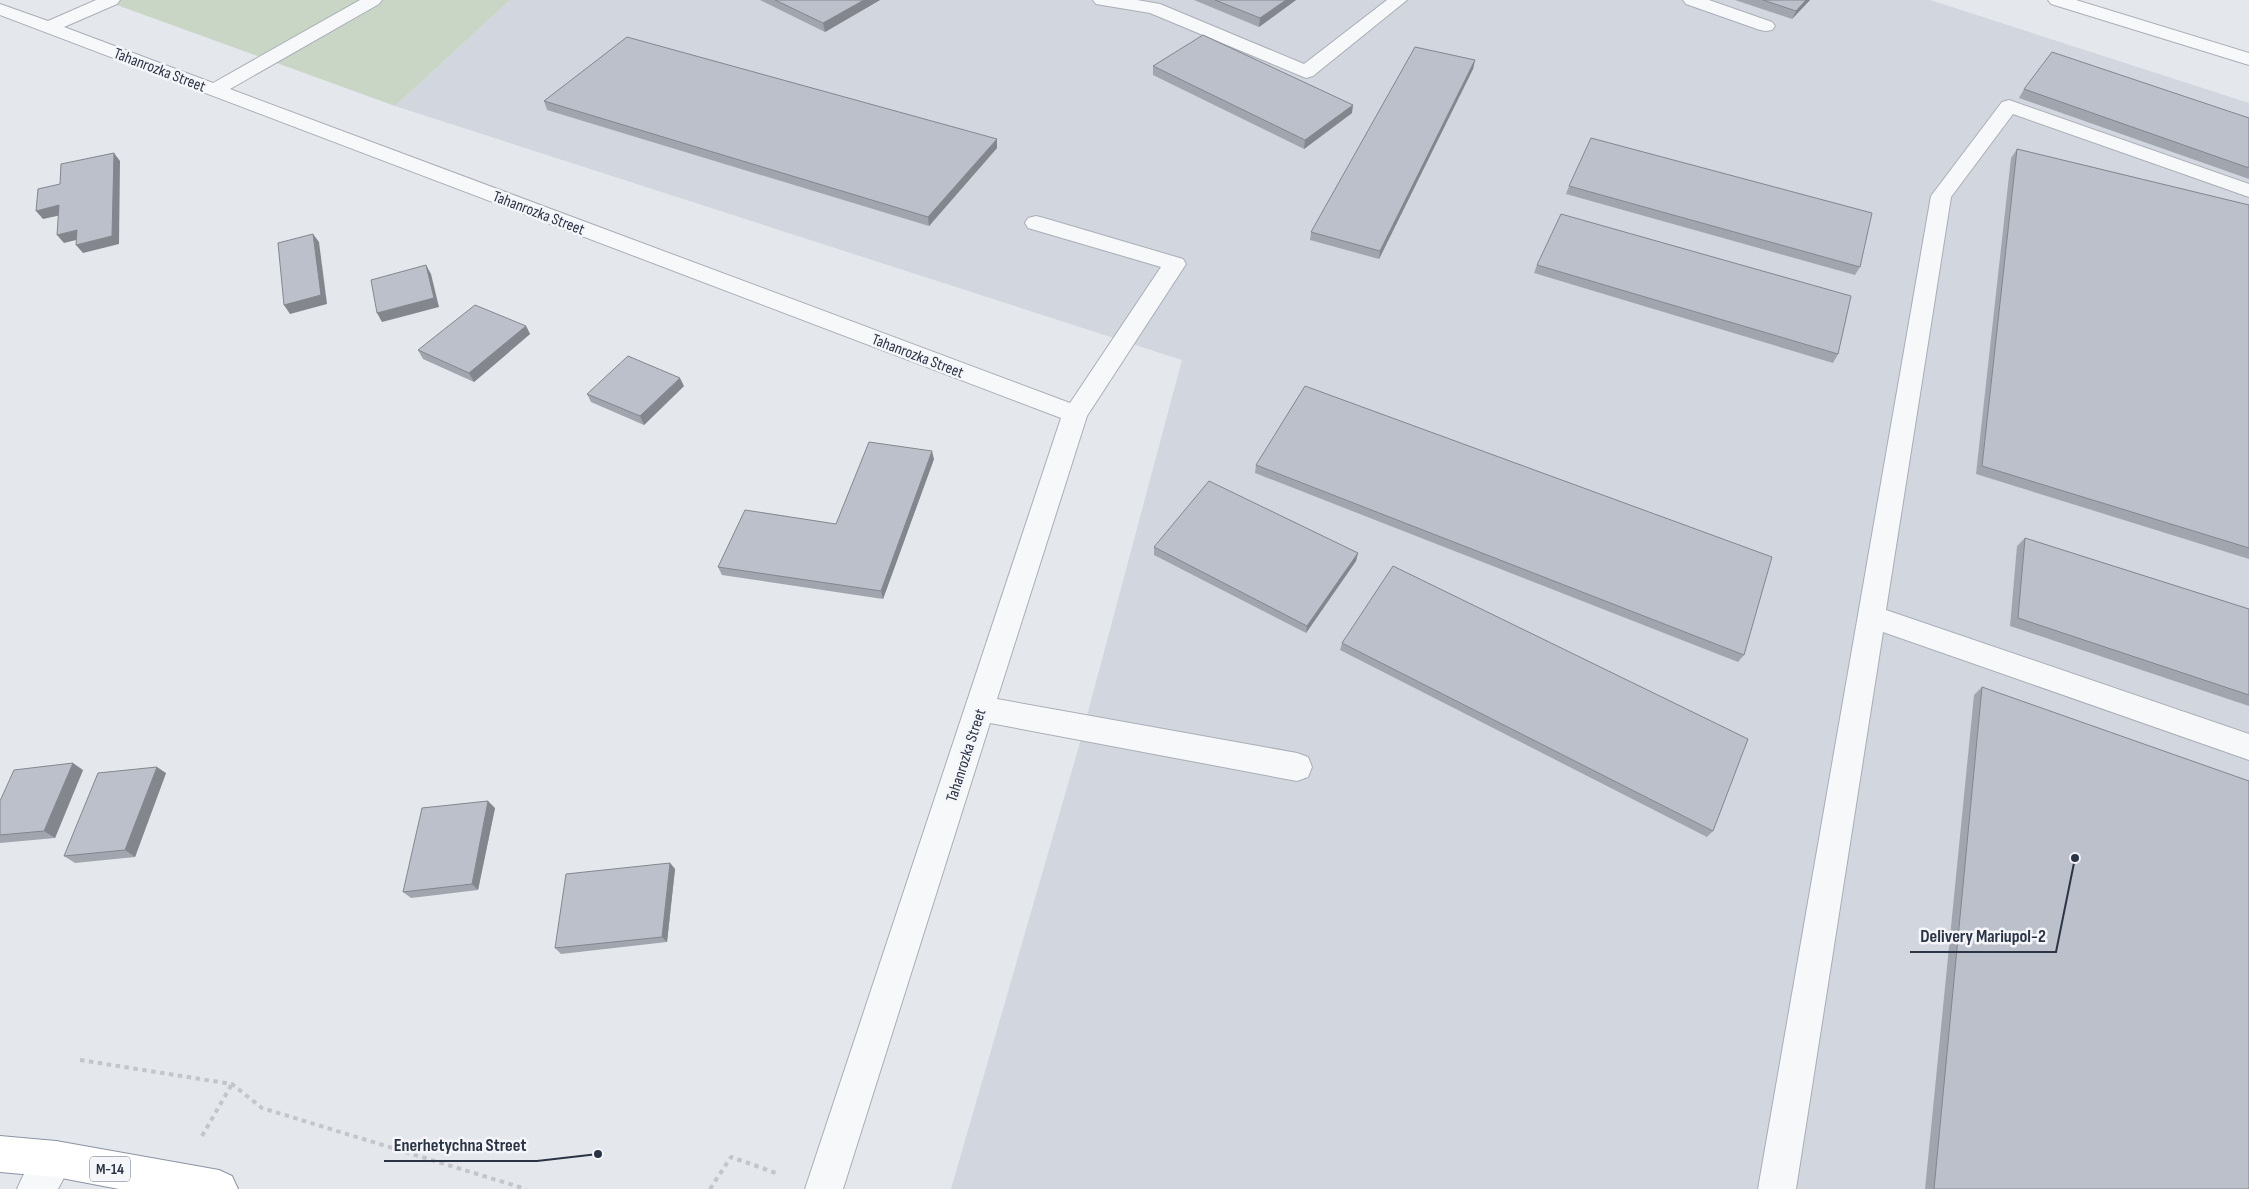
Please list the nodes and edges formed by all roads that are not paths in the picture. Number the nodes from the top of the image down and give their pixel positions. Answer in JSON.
{"nodes":[{"id":1,"x":111,"y":0,"type":"edge"},
{"id":2,"x":373,"y":0,"type":"edge"},
{"id":3,"x":1102,"y":0,"type":"edge"},
{"id":4,"x":1398,"y":0,"type":"edge"},
{"id":5,"x":1692,"y":0,"type":"edge"},
{"id":6,"x":2057,"y":0,"type":"edge"},
{"id":7,"x":0,"y":9,"type":"edge"},
{"id":8,"x":1766,"y":26,"type":"dead end"},
{"id":9,"x":49,"y":27,"type":"junction"},
{"id":10,"x":2249,"y":59,"type":"edge"},
{"id":11,"x":214,"y":90,"type":"junction"},
{"id":12,"x":2249,"y":191,"type":"edge"},
{"id":13,"x":1036,"y":223,"type":"dead end"},
{"id":14,"x":1075,"y":414,"type":"junction"},
{"id":15,"x":1872,"y":617,"type":"junction"},
{"id":16,"x":980,"y":709,"type":"junction"},
{"id":17,"x":2249,"y":747,"type":"edge"},
{"id":18,"x":1297,"y":767,"type":"dead end"},
{"id":19,"x":0,"y":1154,"type":"edge"},
{"id":20,"x":56,"y":1159,"type":"junction"},
{"id":21,"x":36,"y":1189,"type":"edge"},
{"id":22,"x":218,"y":1189,"type":"edge"},
{"id":23,"x":824,"y":1189,"type":"edge"},
{"id":24,"x":1777,"y":1189,"type":"edge"}],
"edges":[{"from":1,"to":9,"type":"street"},
{"from":2,"to":11,"type":"street"},
{"from":3,"to":4,"type":"street"},
{"from":5,"to":8,"type":"street"},
{"from":6,"to":10,"type":"street"},
{"from":7,"to":9,"type":"street","name":"Tahanrozka Street"},
{"from":9,"to":11,"type":"street","name":"Tahanrozka Street"},
{"from":11,"to":14,"type":"street","name":"Tahanrozka Street"},
{"from":12,"to":15,"type":"street"},
{"from":13,"to":14,"type":"street"},
{"from":14,"to":16,"type":"street","name":"Tahanrozka Street"},
{"from":15,"to":17,"type":"street"},
{"from":15,"to":24,"type":"street"},
{"from":16,"to":18,"type":"street"},
{"from":16,"to":23,"type":"street","name":"Tahanrozka Street"},
{"from":19,"to":20,"type":"highway","number":"М-14"},
{"from":20,"to":21,"type":"street"},
{"from":20,"to":22,"type":"highway","number":"М-14"}]}
